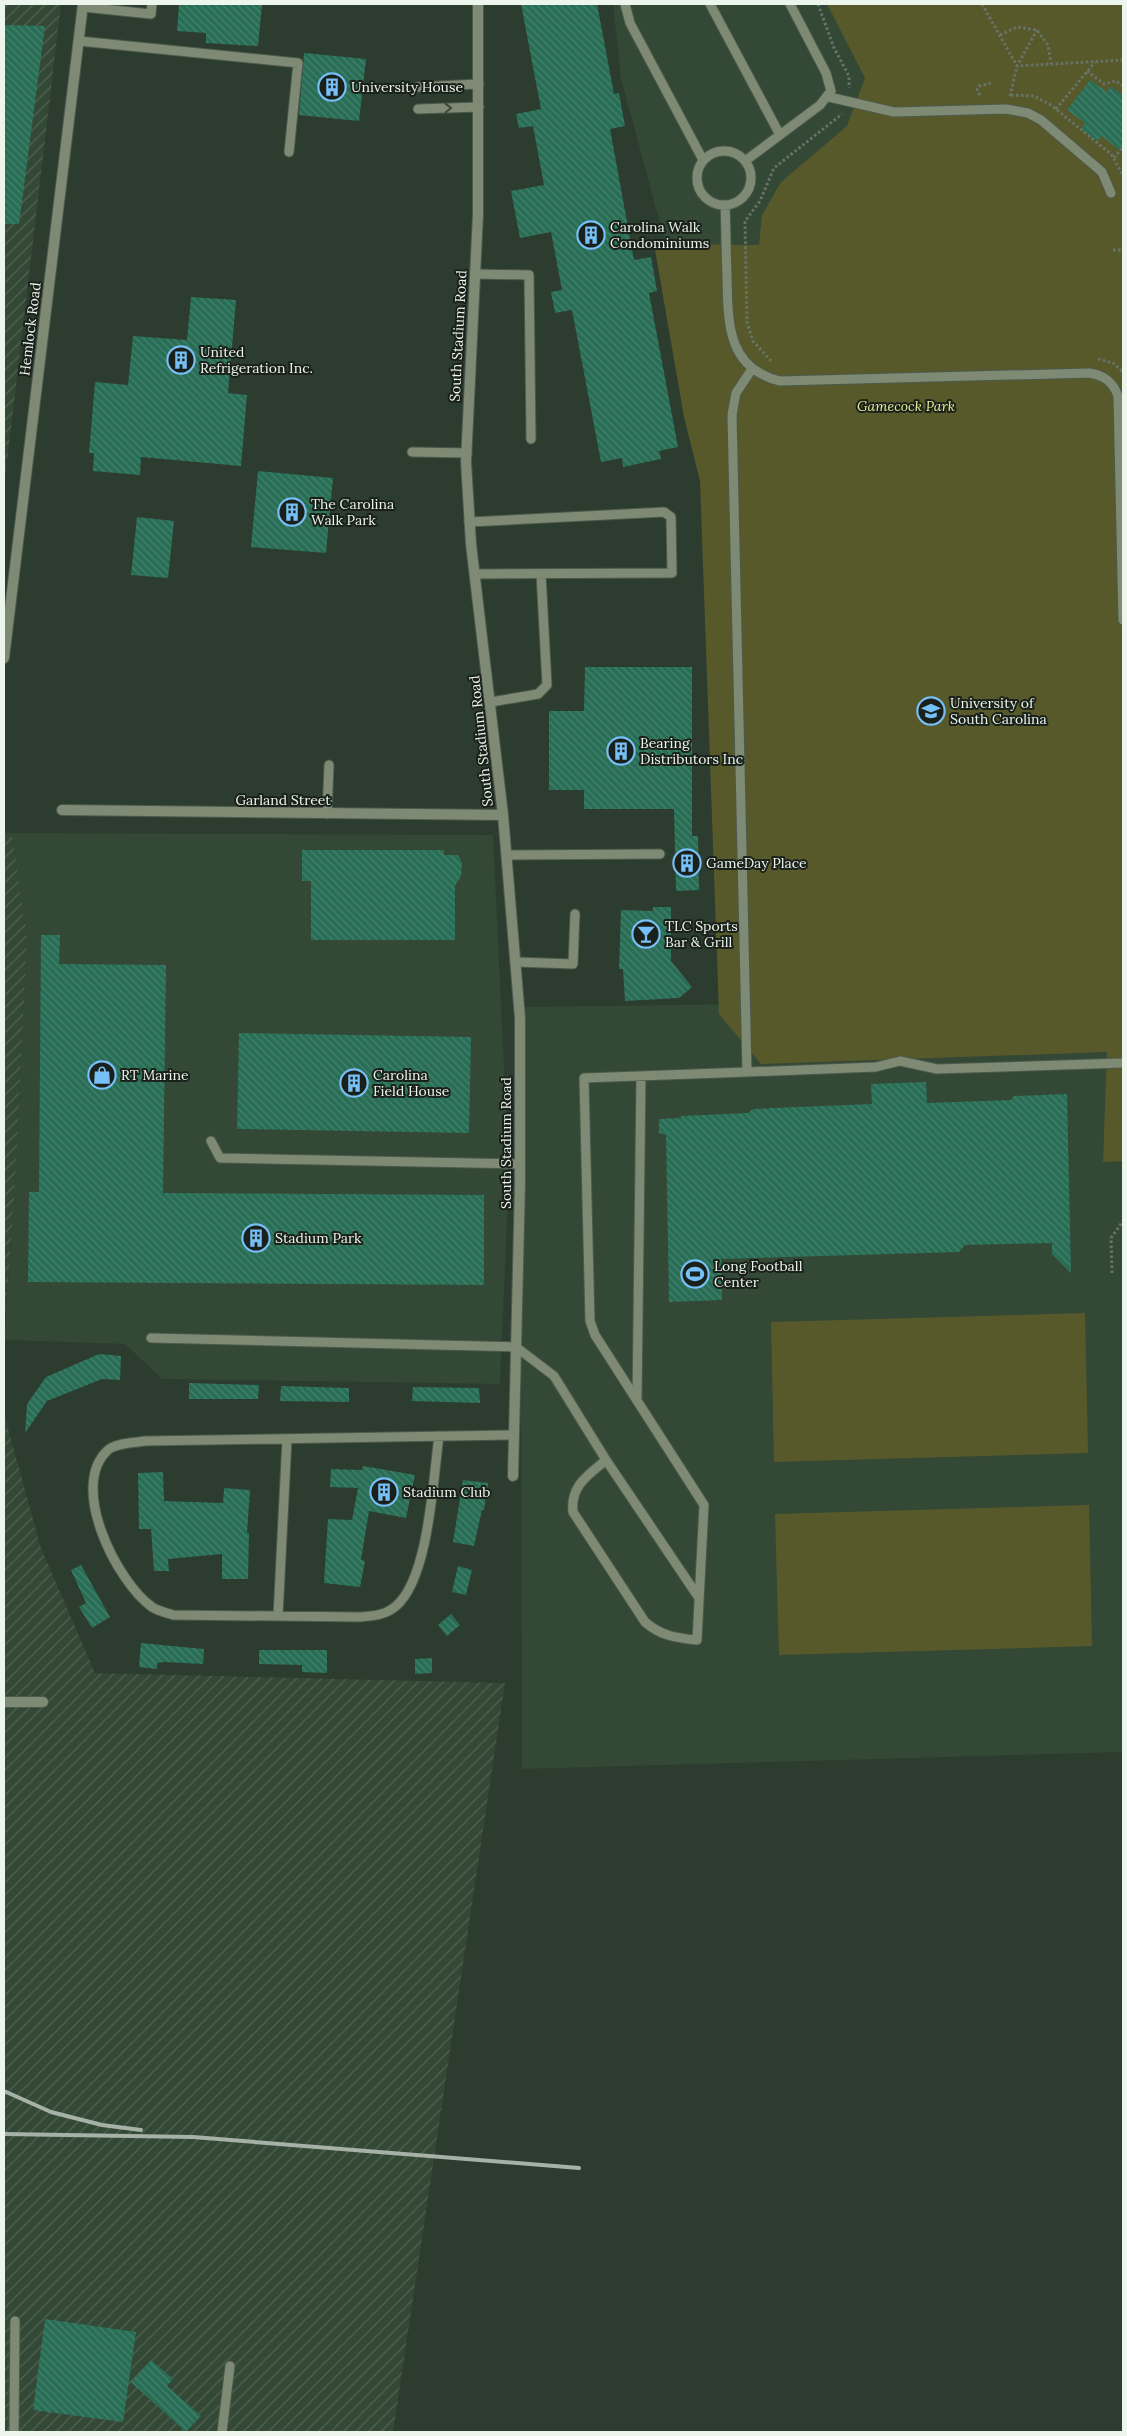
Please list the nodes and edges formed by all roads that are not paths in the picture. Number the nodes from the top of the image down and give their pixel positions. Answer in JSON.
{"nodes":[{"id":1,"x":152,"y":4,"type":"edge"},
{"id":2,"x":478,"y":4,"type":"edge"},
{"id":3,"x":625,"y":4,"type":"edge"},
{"id":4,"x":710,"y":4,"type":"edge"},
{"id":5,"x":790,"y":4,"type":"edge"},
{"id":6,"x":83,"y":5,"type":"edge"},
{"id":7,"x":79,"y":41,"type":"junction"},
{"id":8,"x":479,"y":84,"type":"junction"},
{"id":9,"x":418,"y":87,"type":"dead end"},
{"id":10,"x":829,"y":96,"type":"junction"},
{"id":11,"x":479,"y":107,"type":"junction"},
{"id":12,"x":418,"y":109,"type":"dead end"},
{"id":13,"x":780,"y":135,"type":"junction"},
{"id":14,"x":289,"y":152,"type":"dead end"},
{"id":15,"x":703,"y":160,"type":"junction"},
{"id":16,"x":745,"y":161,"type":"junction"},
{"id":17,"x":1111,"y":193,"type":"dead end"},
{"id":18,"x":725,"y":205,"type":"junction"},
{"id":19,"x":475,"y":274,"type":"junction"},
{"id":20,"x":752,"y":369,"type":"junction"},
{"id":21,"x":532,"y":439,"type":"dead end"},
{"id":22,"x":412,"y":452,"type":"dead end"},
{"id":23,"x":467,"y":453,"type":"junction"},
{"id":24,"x":469,"y":522,"type":"junction"},
{"id":25,"x":475,"y":574,"type":"junction"},
{"id":26,"x":541,"y":574,"type":"junction"},
{"id":27,"x":1123,"y":620,"type":"edge"},
{"id":28,"x":4,"y":658,"type":"edge"},
{"id":29,"x":491,"y":702,"type":"junction"},
{"id":30,"x":329,"y":765,"type":"dead end"},
{"id":31,"x":62,"y":810,"type":"dead end"},
{"id":32,"x":327,"y":814,"type":"junction"},
{"id":33,"x":503,"y":815,"type":"junction"},
{"id":34,"x":660,"y":854,"type":"dead end"},
{"id":35,"x":506,"y":855,"type":"junction"},
{"id":36,"x":575,"y":914,"type":"dead end"},
{"id":37,"x":516,"y":962,"type":"junction"},
{"id":38,"x":1123,"y":1063,"type":"edge"},
{"id":39,"x":747,"y":1072,"type":"junction"},
{"id":40,"x":641,"y":1076,"type":"junction"},
{"id":41,"x":212,"y":1141,"type":"dead end"},
{"id":42,"x":520,"y":1164,"type":"junction"},
{"id":43,"x":151,"y":1338,"type":"dead end"},
{"id":44,"x":516,"y":1347,"type":"junction"},
{"id":45,"x":637,"y":1401,"type":"junction"},
{"id":46,"x":514,"y":1435,"type":"junction"},
{"id":47,"x":439,"y":1436,"type":"junction"},
{"id":48,"x":287,"y":1439,"type":"junction"},
{"id":49,"x":606,"y":1460,"type":"junction"},
{"id":50,"x":513,"y":1476,"type":"dead end"},
{"id":51,"x":699,"y":1598,"type":"junction"},
{"id":52,"x":278,"y":1616,"type":"junction"},
{"id":53,"x":4,"y":1702,"type":"edge"},
{"id":54,"x":43,"y":1702,"type":"dead end"},
{"id":55,"x":15,"y":2321,"type":"dead end"},
{"id":56,"x":230,"y":2366,"type":"dead end"},
{"id":57,"x":14,"y":2432,"type":"edge"},
{"id":58,"x":222,"y":2432,"type":"edge"}],
"edges":[{"from":1,"to":6,"type":"lane"},
{"from":2,"to":8,"type":"street","name":"South Stadium Road"},
{"from":3,"to":15,"type":"lane"},
{"from":4,"to":13,"type":"lane"},
{"from":5,"to":10,"type":"lane"},
{"from":6,"to":7,"type":"street","name":"Hemlock Road"},
{"from":7,"to":14,"type":"lane"},
{"from":7,"to":28,"type":"street","name":"Hemlock Road"},
{"from":8,"to":9,"type":"lane"},
{"from":8,"to":11,"type":"street","name":"South Stadium Road"},
{"from":10,"to":13,"type":"lane"},
{"from":10,"to":17,"type":"lane"},
{"from":12,"to":11,"type":"lane","one_way":true},
{"from":11,"to":19,"type":"street","name":"South Stadium Road"},
{"from":13,"to":16,"type":"lane"},
{"from":15,"to":16,"type":"lane"},
{"from":15,"to":18,"type":"lane"},
{"from":16,"to":18,"type":"lane"},
{"from":18,"to":20,"type":"lane"},
{"from":19,"to":21,"type":"lane"},
{"from":19,"to":23,"type":"street","name":"South Stadium Road"},
{"from":20,"to":27,"type":"lane"},
{"from":20,"to":39,"type":"lane"},
{"from":22,"to":23,"type":"lane"},
{"from":23,"to":24,"type":"street","name":"South Stadium Road"},
{"from":24,"to":25,"type":"street","name":"South Stadium Road"},
{"from":24,"to":26,"type":"lane"},
{"from":25,"to":26,"type":"lane"},
{"from":25,"to":29,"type":"street","name":"South Stadium Road"},
{"from":26,"to":29,"type":"lane"},
{"from":29,"to":33,"type":"street","name":"South Stadium Road"},
{"from":30,"to":32,"type":"lane"},
{"from":31,"to":32,"type":"street","name":"Garland Street"},
{"from":32,"to":33,"type":"street","name":"Garland Street"},
{"from":33,"to":35,"type":"street","name":"South Stadium Road"},
{"from":34,"to":35,"type":"lane"},
{"from":35,"to":37,"type":"street","name":"South Stadium Road"},
{"from":36,"to":37,"type":"lane"},
{"from":37,"to":42,"type":"street","name":"South Stadium Road"},
{"from":38,"to":39,"type":"lane"},
{"from":39,"to":40,"type":"lane"},
{"from":40,"to":45,"type":"lane"},
{"from":40,"to":45,"type":"lane"},
{"from":41,"to":42,"type":"lane"},
{"from":42,"to":44,"type":"street","name":"South Stadium Road"},
{"from":43,"to":44,"type":"lane"},
{"from":44,"to":46,"type":"street","name":"South Stadium Road"},
{"from":44,"to":49,"type":"lane"},
{"from":45,"to":51,"type":"lane"},
{"from":46,"to":47,"type":"lane"},
{"from":46,"to":50,"type":"street","name":"South Stadium Road"},
{"from":47,"to":48,"type":"lane"},
{"from":47,"to":52,"type":"lane"},
{"from":48,"to":52,"type":"lane"},
{"from":48,"to":52,"type":"lane"},
{"from":49,"to":51,"type":"lane"},
{"from":49,"to":51,"type":"lane"},
{"from":53,"to":54,"type":"street"},
{"from":55,"to":57,"type":"lane"},
{"from":56,"to":58,"type":"lane"}]}
